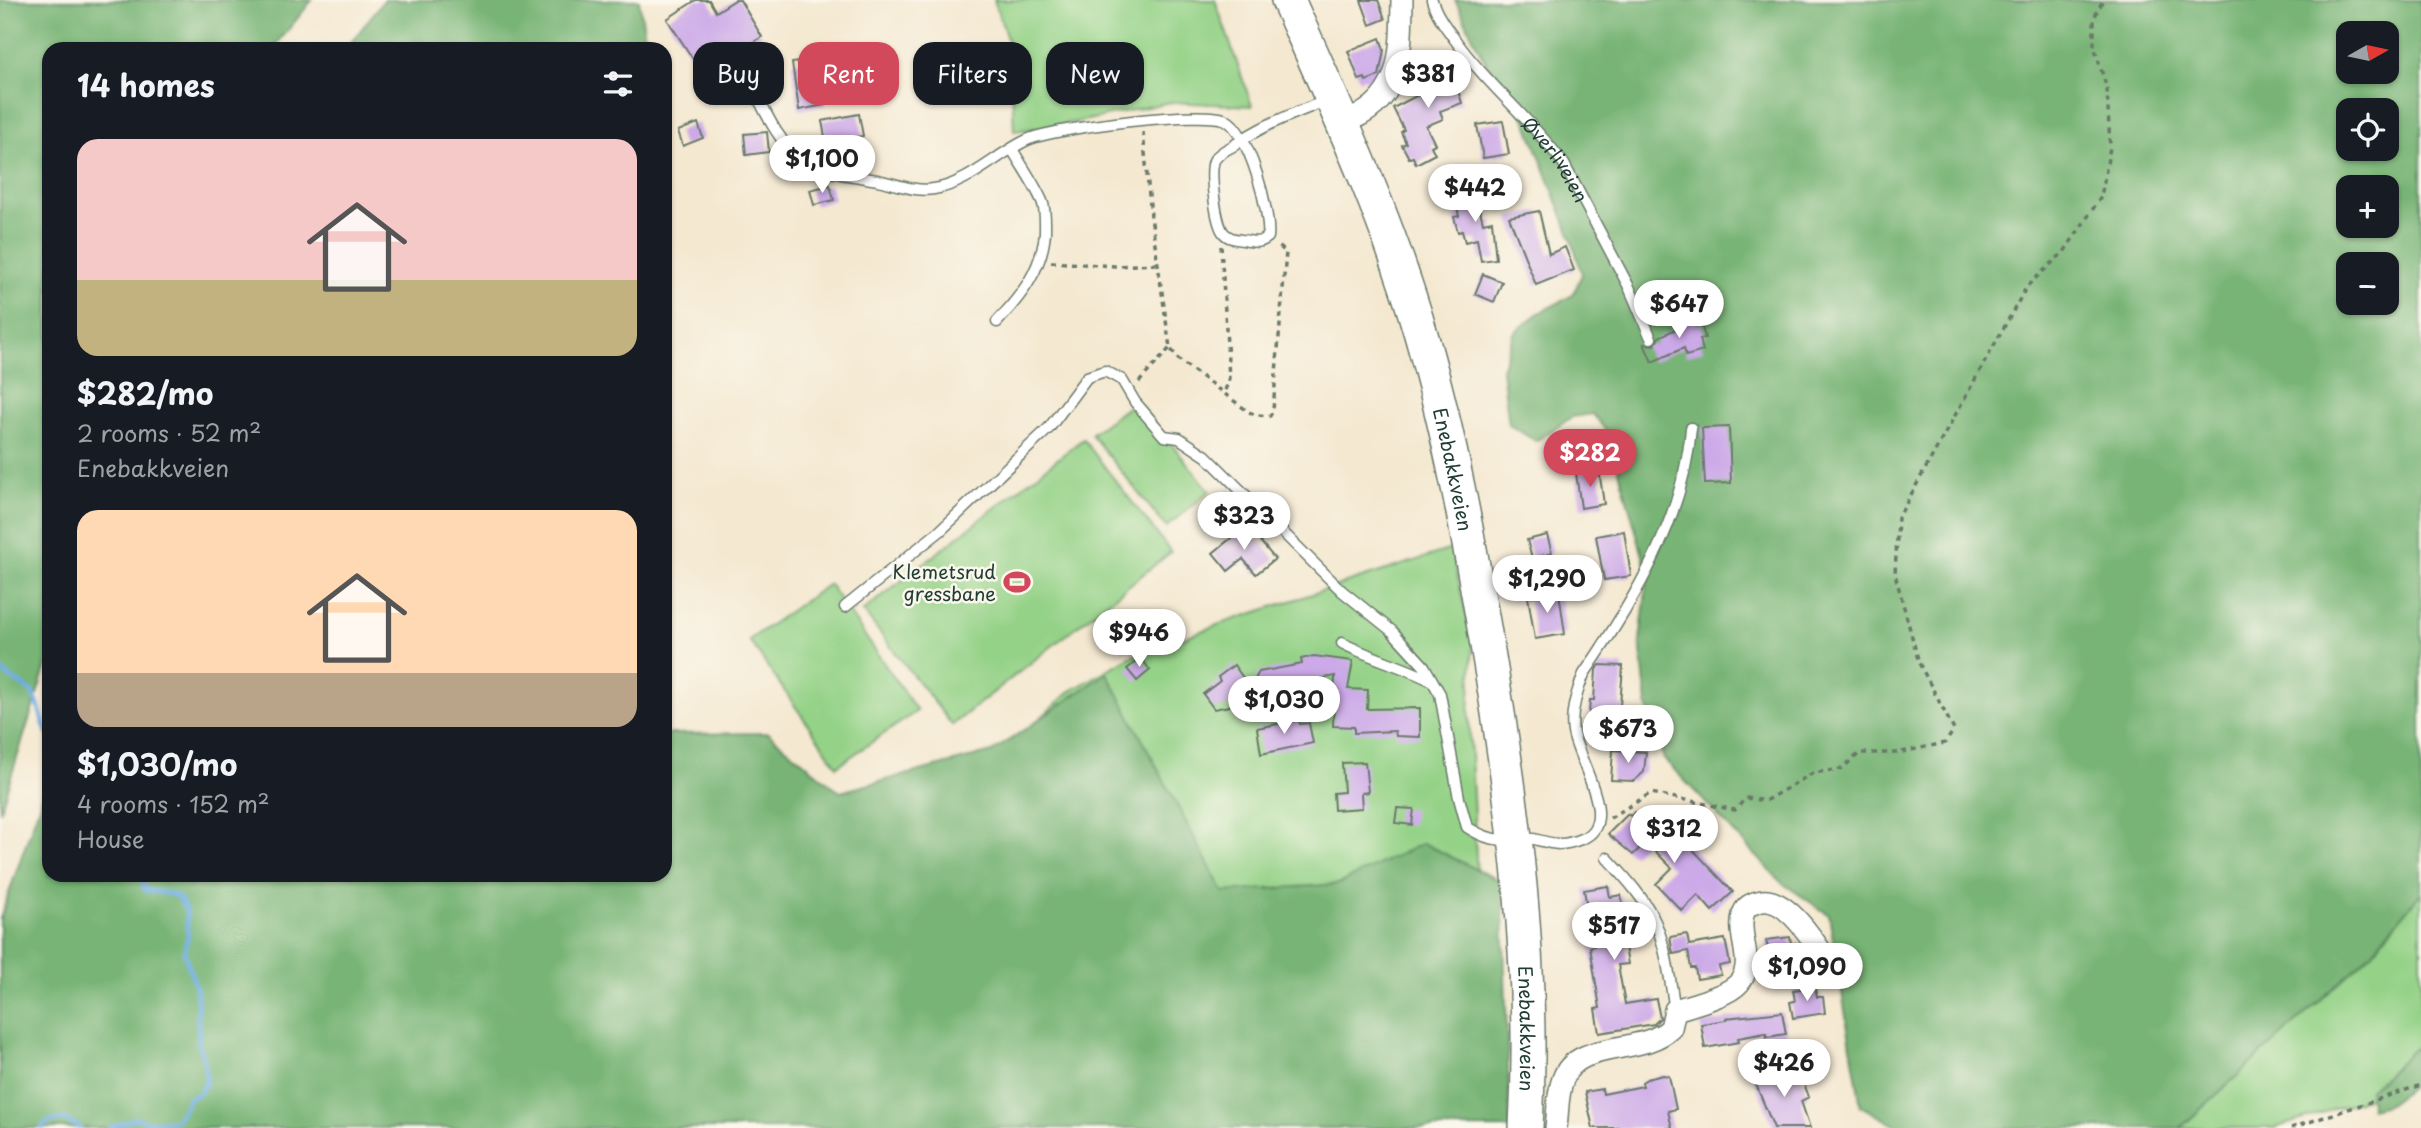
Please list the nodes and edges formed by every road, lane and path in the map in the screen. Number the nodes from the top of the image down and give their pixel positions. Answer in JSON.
{"nodes":[{"id":1,"x":1288,"y":0,"type":"edge"},
{"id":2,"x":1402,"y":0,"type":"edge"},
{"id":3,"x":1432,"y":0,"type":"edge"},
{"id":4,"x":2103,"y":0,"type":"edge"},
{"id":5,"x":761,"y":105,"type":"edge"},
{"id":6,"x":1337,"y":111,"type":"junction"},
{"id":7,"x":1143,"y":121,"type":"junction"},
{"id":8,"x":1243,"y":138,"type":"junction"},
{"id":9,"x":1012,"y":149,"type":"junction"},
{"id":10,"x":1224,"y":234,"type":"junction"},
{"id":11,"x":1268,"y":237,"type":"junction"},
{"id":12,"x":1068,"y":263,"type":"dead end"},
{"id":13,"x":1158,"y":264,"type":"junction"},
{"id":14,"x":997,"y":323,"type":"dead end"},
{"id":15,"x":1651,"y":338,"type":"dead end"},
{"id":16,"x":1170,"y":348,"type":"junction"},
{"id":17,"x":1143,"y":379,"type":"dead end"},
{"id":18,"x":1224,"y":394,"type":"junction"},
{"id":19,"x":1691,"y":428,"type":"dead end"},
{"id":20,"x":845,"y":607,"type":"dead end"},
{"id":21,"x":1342,"y":643,"type":"dead end"},
{"id":22,"x":1434,"y":683,"type":"junction"},
{"id":23,"x":1596,"y":826,"type":"junction"},
{"id":24,"x":1516,"y":840,"type":"junction"},
{"id":25,"x":1607,"y":858,"type":"dead end"},
{"id":26,"x":1827,"y":961,"type":"dead end"},
{"id":27,"x":1675,"y":1010,"type":"junction"},
{"id":28,"x":2421,"y":1085,"type":"edge"},
{"id":29,"x":1526,"y":1128,"type":"edge"},
{"id":30,"x":1556,"y":1128,"type":"edge"},
{"id":31,"x":2291,"y":1128,"type":"edge"}],
"edges":[{"from":1,"to":6,"type":"main road","name":"Enebakkveien"},
{"from":2,"to":6,"type":"street"},
{"from":3,"to":15,"type":"lane","name":"Øverliveien"},
{"from":4,"to":23,"type":"path"},
{"from":5,"to":9,"type":"lane"},
{"from":6,"to":8,"type":"lane"},
{"from":6,"to":24,"type":"main road","name":"Enebakkveien"},
{"from":7,"to":8,"type":"lane"},
{"from":7,"to":9,"type":"lane"},
{"from":7,"to":13,"type":"path"},
{"from":8,"to":10,"type":"lane"},
{"from":8,"to":11,"type":"lane"},
{"from":9,"to":14,"type":"lane"},
{"from":10,"to":11,"type":"lane"},
{"from":10,"to":18,"type":"path"},
{"from":11,"to":18,"type":"path"},
{"from":12,"to":13,"type":"path"},
{"from":13,"to":16,"type":"path"},
{"from":16,"to":17,"type":"path"},
{"from":16,"to":18,"type":"path"},
{"from":19,"to":23,"type":"lane"},
{"from":20,"to":22,"type":"lane"},
{"from":21,"to":22,"type":"lane"},
{"from":22,"to":24,"type":"lane"},
{"from":23,"to":24,"type":"lane"},
{"from":24,"to":29,"type":"main road","name":"Enebakkveien"},
{"from":25,"to":27,"type":"lane"},
{"from":26,"to":27,"type":"street"},
{"from":27,"to":30,"type":"street"},
{"from":28,"to":31,"type":"path"}]}
